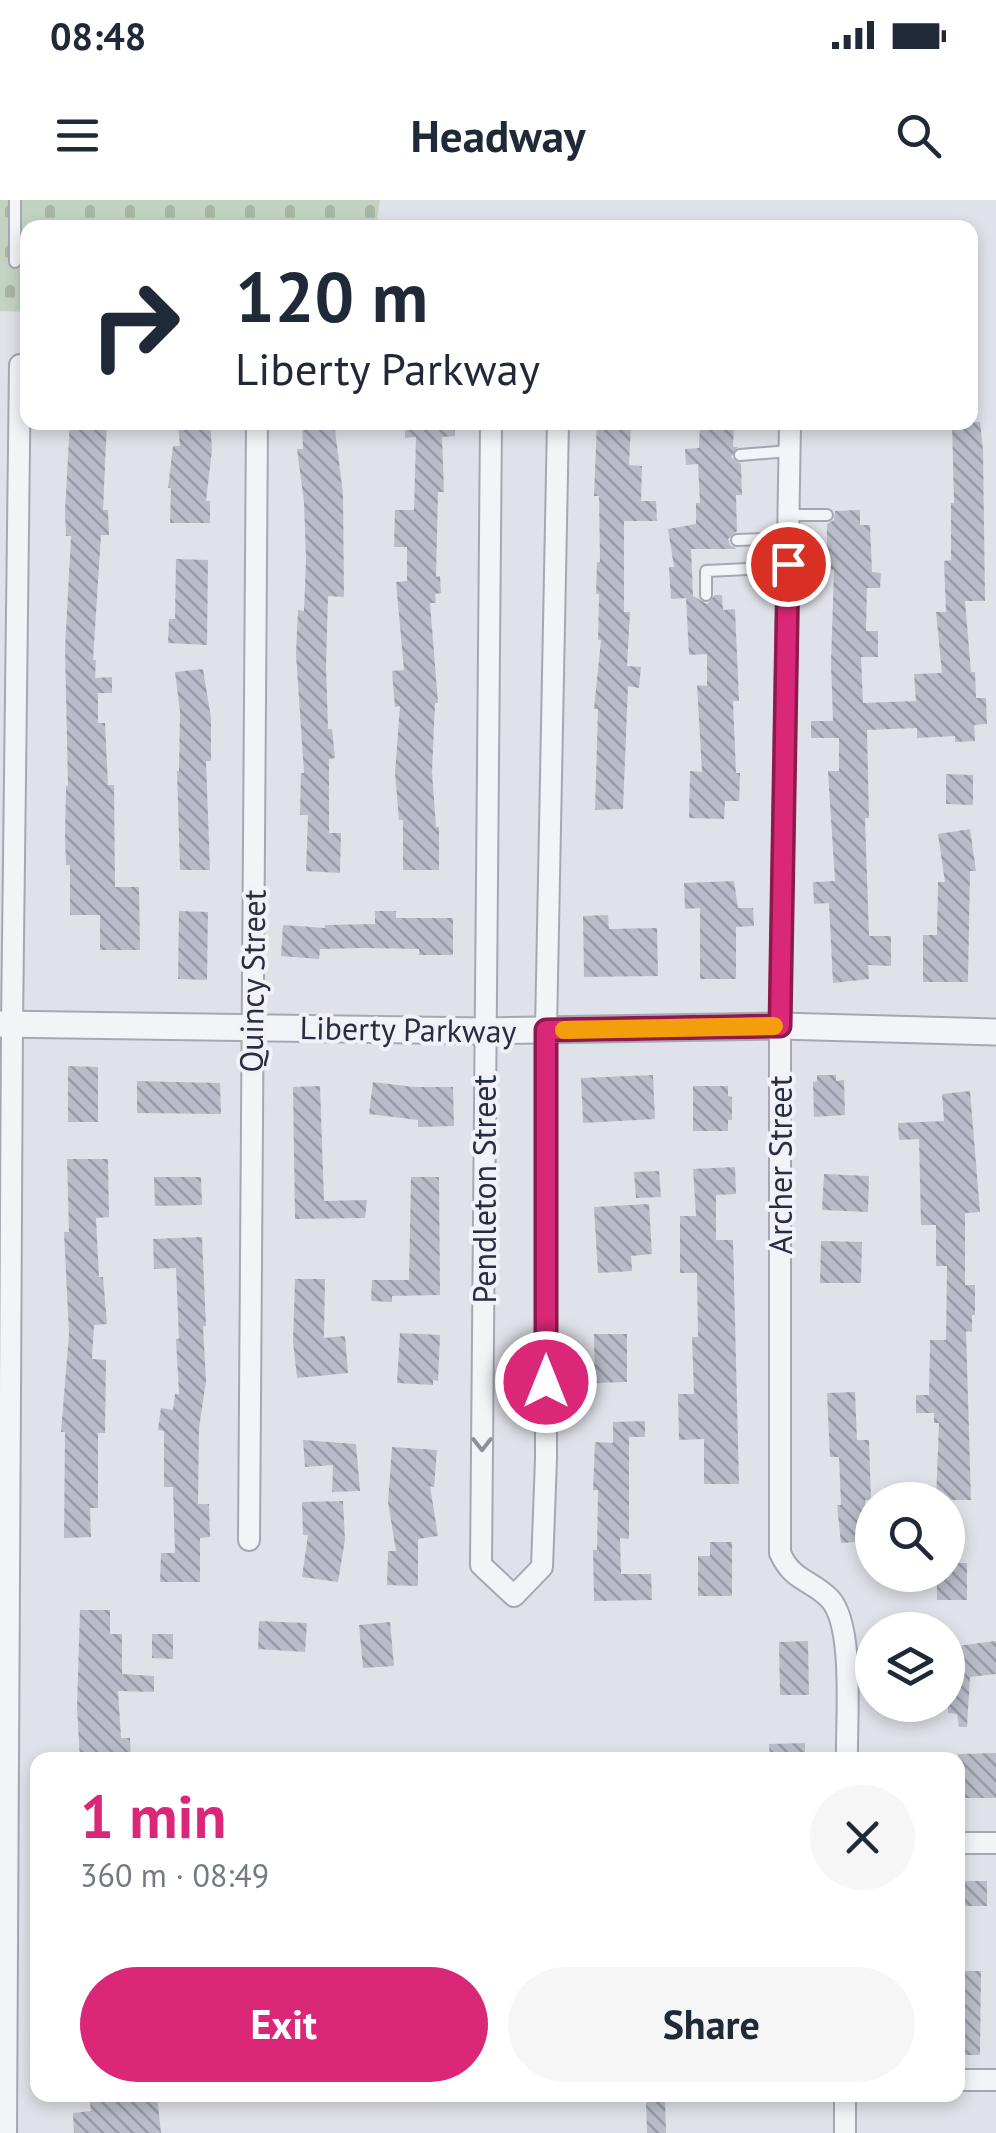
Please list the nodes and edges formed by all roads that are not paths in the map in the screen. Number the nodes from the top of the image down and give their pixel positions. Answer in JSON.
{"nodes":[{"id":1,"x":15,"y":200,"type":"edge"},
{"id":2,"x":15,"y":262,"type":"dead end"},
{"id":3,"x":20,"y":365,"type":"dead end"},
{"id":4,"x":257,"y":430,"type":"edge"},
{"id":5,"x":490,"y":430,"type":"edge"},
{"id":6,"x":558,"y":430,"type":"edge"},
{"id":7,"x":790,"y":430,"type":"edge"},
{"id":8,"x":790,"y":451,"type":"junction"},
{"id":9,"x":740,"y":455,"type":"dead end"},
{"id":10,"x":789,"y":515,"type":"junction"},
{"id":11,"x":827,"y":516,"type":"dead end"},
{"id":12,"x":788,"y":538,"type":"junction"},
{"id":13,"x":737,"y":540,"type":"dead end"},
{"id":14,"x":816,"y":563,"type":"dead end"},
{"id":15,"x":788,"y":566,"type":"junction"},
{"id":16,"x":706,"y":596,"type":"dead end"},
{"id":17,"x":6,"y":1024,"type":"edge"},
{"id":18,"x":251,"y":1026,"type":"junction"},
{"id":19,"x":780,"y":1026,"type":"junction"},
{"id":20,"x":546,"y":1030,"type":"junction"},
{"id":21,"x":484,"y":1031,"type":"junction"},
{"id":22,"x":996,"y":1032,"type":"edge"},
{"id":23,"x":248,"y":1540,"type":"dead end"},
{"id":24,"x":847,"y":1752,"type":"edge"},
{"id":25,"x":965,"y":1842,"type":"edge"},
{"id":26,"x":996,"y":1844,"type":"edge"},
{"id":27,"x":965,"y":2080,"type":"edge"},
{"id":28,"x":996,"y":2080,"type":"edge"},
{"id":29,"x":845,"y":2102,"type":"edge"},
{"id":30,"x":6,"y":2133,"type":"edge"},
{"id":31,"x":846,"y":2133,"type":"edge"}],
"edges":[{"from":1,"to":2,"type":"lane"},
{"from":3,"to":17,"type":"street"},
{"from":4,"to":18,"type":"street","name":"Quincy Street"},
{"from":5,"to":21,"type":"street","name":"Pendleton Street"},
{"from":6,"to":20,"type":"street","name":"Pendleton Street"},
{"from":7,"to":8,"type":"street","name":"Archer Street"},
{"from":8,"to":9,"type":"lane"},
{"from":8,"to":10,"type":"street","name":"Archer Street"},
{"from":10,"to":11,"type":"lane"},
{"from":10,"to":12,"type":"street","name":"Archer Street"},
{"from":12,"to":13,"type":"lane"},
{"from":12,"to":15,"type":"street","name":"Archer Street"},
{"from":14,"to":15,"type":"lane"},
{"from":15,"to":16,"type":"lane"},
{"from":15,"to":19,"type":"street","name":"Archer Street"},
{"from":17,"to":18,"type":"street","name":"Liberty Parkway"},
{"from":17,"to":30,"type":"street"},
{"from":18,"to":21,"type":"street","name":"Liberty Parkway"},
{"from":18,"to":23,"type":"street","name":"Quincy Street"},
{"from":19,"to":20,"type":"street","name":"Liberty Parkway"},
{"from":19,"to":22,"type":"street","name":"Liberty Parkway"},
{"from":19,"to":24,"type":"street","name":"Archer Street"},
{"from":20,"to":21,"type":"street","name":"Liberty Parkway"},
{"from":21,"to":20,"type":"street","name":"Pendleton Street","one_way":true},
{"from":25,"to":26,"type":"street"},
{"from":27,"to":28,"type":"street"},
{"from":29,"to":31,"type":"street"}]}
